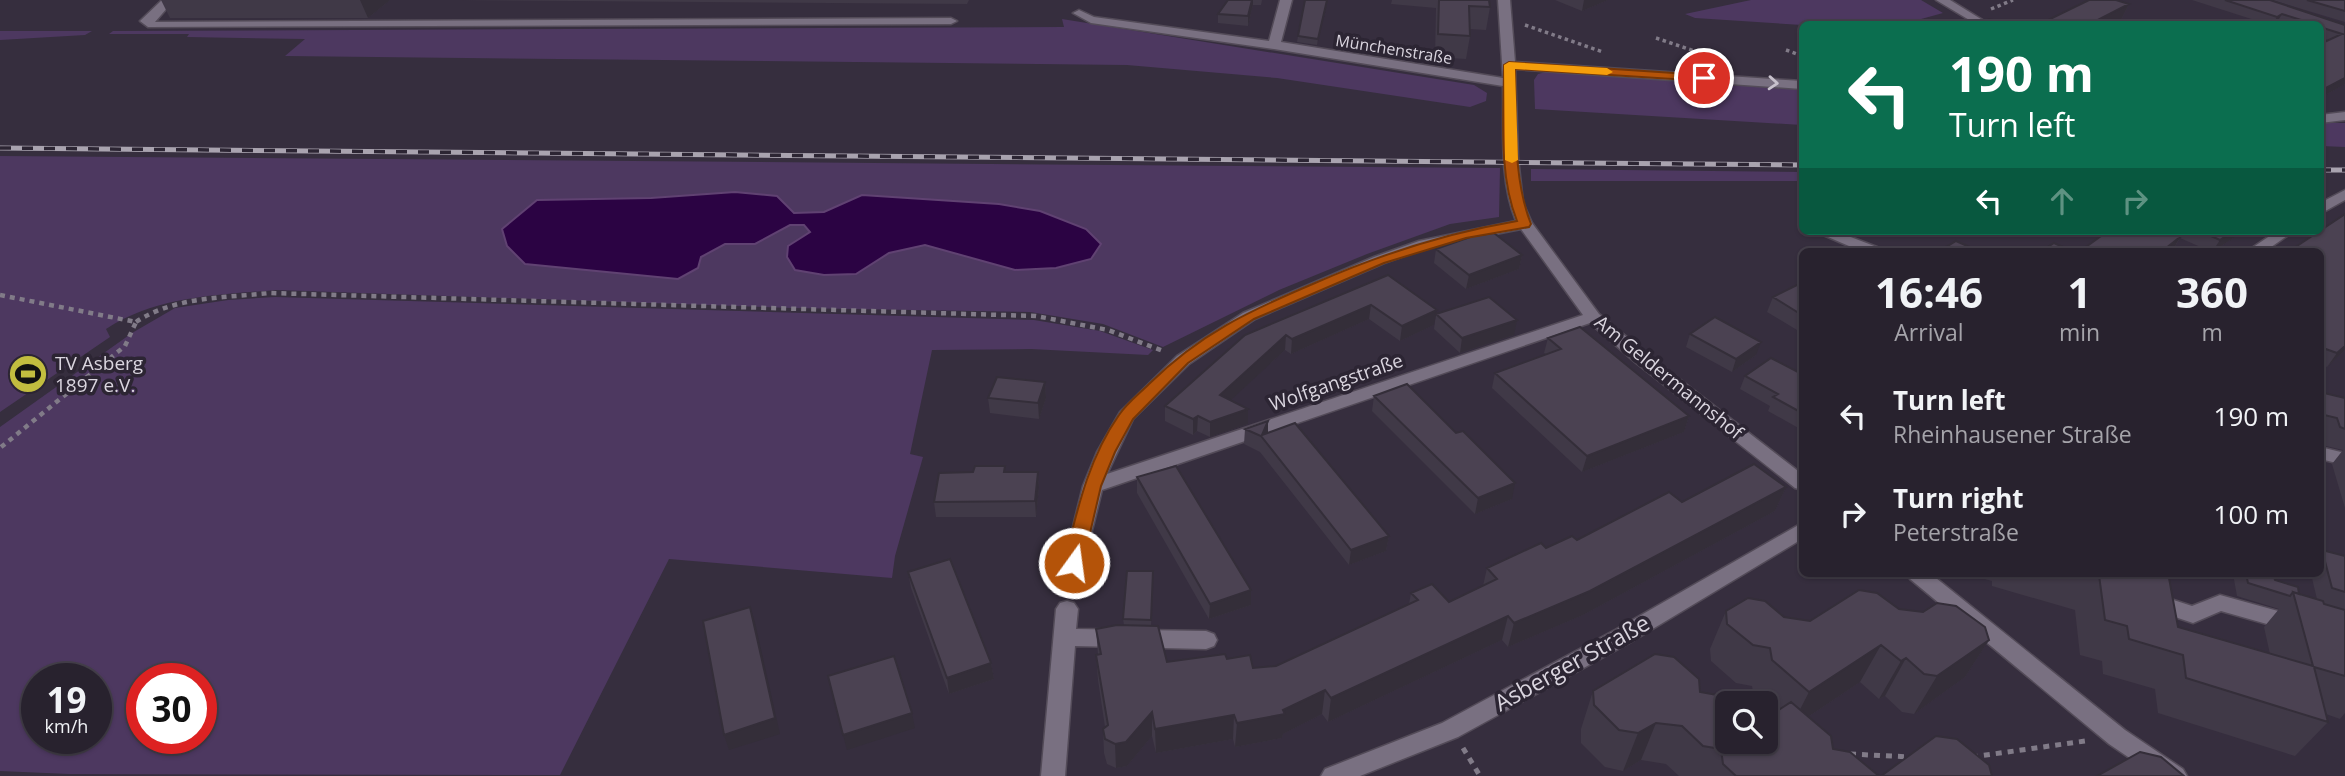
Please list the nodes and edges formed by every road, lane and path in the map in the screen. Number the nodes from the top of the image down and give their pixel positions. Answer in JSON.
{"nodes":[{"id":1,"x":168,"y":0,"type":"edge"},
{"id":2,"x":1286,"y":0,"type":"edge"},
{"id":3,"x":1504,"y":0,"type":"edge"},
{"id":4,"x":1942,"y":0,"type":"edge"},
{"id":5,"x":2013,"y":0,"type":"edge"},
{"id":6,"x":1984,"y":10,"type":"dead end"},
{"id":7,"x":1079,"y":13,"type":"dead end"},
{"id":8,"x":951,"y":20,"type":"dead end"},
{"id":9,"x":1978,"y":21,"type":"edge"},
{"id":10,"x":1507,"y":24,"type":"junction"},
{"id":11,"x":1656,"y":38,"type":"dead end"},
{"id":12,"x":1274,"y":45,"type":"junction"},
{"id":13,"x":1786,"y":50,"type":"dead end"},
{"id":14,"x":1799,"y":55,"type":"edge"},
{"id":15,"x":1614,"y":57,"type":"dead end"},
{"id":16,"x":1735,"y":64,"type":"dead end"},
{"id":17,"x":1509,"y":65,"type":"junction"},
{"id":18,"x":1508,"y":83,"type":"junction"},
{"id":19,"x":1799,"y":85,"type":"edge"},
{"id":20,"x":2345,"y":116,"type":"edge"},
{"id":21,"x":2324,"y":119,"type":"edge"},
{"id":22,"x":2345,"y":194,"type":"edge"},
{"id":23,"x":2324,"y":207,"type":"edge"},
{"id":24,"x":1525,"y":224,"type":"junction"},
{"id":25,"x":1832,"y":235,"type":"edge"},
{"id":26,"x":2281,"y":235,"type":"edge"},
{"id":27,"x":1866,"y":248,"type":"edge"},
{"id":28,"x":2260,"y":248,"type":"edge"},
{"id":29,"x":0,"y":295,"type":"edge"},
{"id":30,"x":1593,"y":317,"type":"junction"},
{"id":31,"x":136,"y":322,"type":"junction"},
{"id":32,"x":1183,"y":359,"type":"junction"},
{"id":33,"x":0,"y":448,"type":"edge"},
{"id":34,"x":2324,"y":454,"type":"edge"},
{"id":35,"x":2345,"y":459,"type":"edge"},
{"id":36,"x":1799,"y":481,"type":"edge"},
{"id":37,"x":1093,"y":486,"type":"junction"},
{"id":38,"x":1799,"y":532,"type":"edge"},
{"id":39,"x":1074,"y":563,"type":"dead end"},
{"id":40,"x":1921,"y":577,"type":"edge"},
{"id":41,"x":2132,"y":593,"type":"edge"},
{"id":42,"x":1066,"y":610,"type":"dead end"},
{"id":43,"x":2319,"y":631,"type":"edge"},
{"id":44,"x":1064,"y":637,"type":"junction"},
{"id":45,"x":1206,"y":640,"type":"dead end"},
{"id":46,"x":1450,"y":730,"type":"junction"},
{"id":47,"x":2116,"y":737,"type":"junction"},
{"id":48,"x":1841,"y":752,"type":"edge"},
{"id":49,"x":1921,"y":757,"type":"edge"},
{"id":50,"x":1961,"y":758,"type":"edge"},
{"id":51,"x":1053,"y":776,"type":"edge"},
{"id":52,"x":1332,"y":776,"type":"edge"},
{"id":53,"x":1480,"y":776,"type":"edge"},
{"id":54,"x":2175,"y":776,"type":"edge"}],
"edges":[{"from":1,"to":8,"type":"street"},
{"from":2,"to":12,"type":"street"},
{"from":3,"to":10,"type":"street","name":"Am Geldermannshof"},
{"from":4,"to":9,"type":"street"},
{"from":5,"to":6,"type":"path"},
{"from":7,"to":12,"type":"street","name":"Münchenstraße"},
{"from":10,"to":15,"type":"path"},
{"from":10,"to":17,"type":"street","name":"Am Geldermannshof"},
{"from":11,"to":16,"type":"path"},
{"from":12,"to":18,"type":"street","name":"Münchenstraße"},
{"from":13,"to":14,"type":"path"},
{"from":17,"to":18,"type":"street","name":"Am Geldermannshof"},
{"from":17,"to":19,"type":"street","one_way":true},
{"from":18,"to":24,"type":"street","name":"Am Geldermannshof"},
{"from":20,"to":21,"type":"street"},
{"from":22,"to":23,"type":"street"},
{"from":24,"to":30,"type":"street","name":"Am Geldermannshof"},
{"from":24,"to":32,"type":"street"},
{"from":25,"to":27,"type":"street"},
{"from":26,"to":28,"type":"street"},
{"from":29,"to":31,"type":"path"},
{"from":30,"to":36,"type":"street","name":"Am Geldermannshof"},
{"from":30,"to":37,"type":"street","name":"Wolfgangstraße"},
{"from":31,"to":32,"type":"path"},
{"from":31,"to":33,"type":"path"},
{"from":32,"to":37,"type":"street"},
{"from":34,"to":35,"type":"street"},
{"from":37,"to":39,"type":"street"},
{"from":38,"to":46,"type":"street","name":"Asberger Straße"},
{"from":40,"to":47,"type":"street"},
{"from":41,"to":43,"type":"street"},
{"from":42,"to":44,"type":"street"},
{"from":44,"to":45,"type":"street"},
{"from":44,"to":51,"type":"street"},
{"from":46,"to":52,"type":"street","name":"Asberger Straße"},
{"from":46,"to":53,"type":"path"},
{"from":47,"to":50,"type":"path"},
{"from":47,"to":54,"type":"street"},
{"from":48,"to":49,"type":"path"}]}
